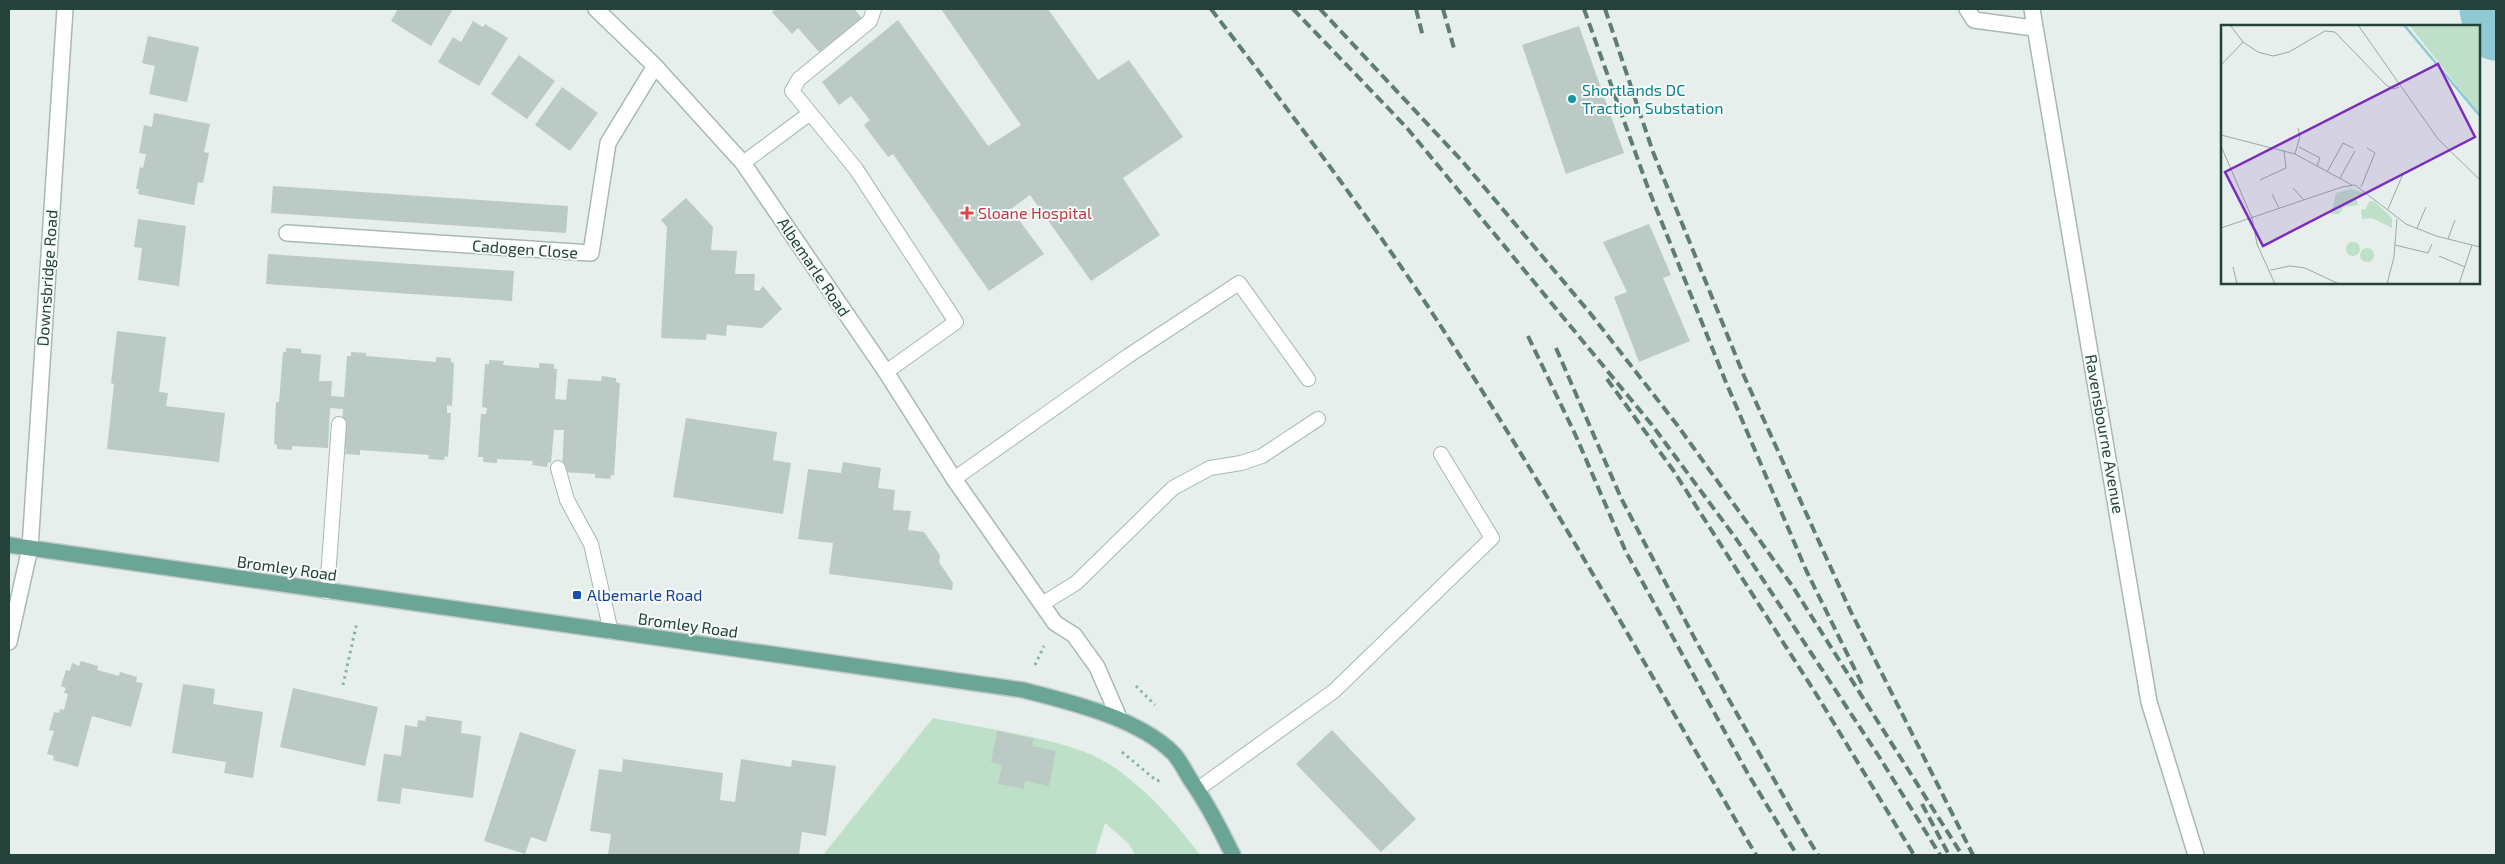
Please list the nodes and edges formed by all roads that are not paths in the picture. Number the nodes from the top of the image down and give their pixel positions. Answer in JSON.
{"nodes":[{"id":1,"x":66,"y":9,"type":"edge"},
{"id":2,"x":596,"y":9,"type":"edge"},
{"id":3,"x":874,"y":9,"type":"edge"},
{"id":4,"x":1967,"y":9,"type":"edge"},
{"id":5,"x":2032,"y":9,"type":"edge"},
{"id":6,"x":2034,"y":28,"type":"junction"},
{"id":7,"x":655,"y":66,"type":"junction"},
{"id":8,"x":809,"y":114,"type":"junction"},
{"id":9,"x":743,"y":163,"type":"junction"},
{"id":10,"x":287,"y":234,"type":"dead end"},
{"id":11,"x":886,"y":372,"type":"junction"},
{"id":12,"x":1308,"y":379,"type":"dead end"},
{"id":13,"x":1318,"y":419,"type":"dead end"},
{"id":14,"x":339,"y":424,"type":"dead end"},
{"id":15,"x":1441,"y":454,"type":"dead end"},
{"id":16,"x":558,"y":468,"type":"dead end"},
{"id":17,"x":954,"y":479,"type":"junction"},
{"id":18,"x":9,"y":545,"type":"edge"},
{"id":19,"x":30,"y":548,"type":"junction"},
{"id":20,"x":327,"y":592,"type":"junction"},
{"id":21,"x":1042,"y":604,"type":"junction"},
{"id":22,"x":611,"y":632,"type":"junction"},
{"id":23,"x":9,"y":642,"type":"edge"},
{"id":24,"x":1120,"y":720,"type":"junction"},
{"id":25,"x":1198,"y":789,"type":"junction"},
{"id":26,"x":1233,"y":855,"type":"edge"},
{"id":27,"x":2196,"y":855,"type":"edge"}],
"edges":[{"from":1,"to":19,"type":"street","name":"Downsbridge Road"},
{"from":2,"to":7,"type":"street","name":"Albemarle Road"},
{"from":3,"to":8,"type":"lane"},
{"from":4,"to":6,"type":"street"},
{"from":5,"to":6,"type":"street","name":"Ravensbourne Avenue"},
{"from":6,"to":27,"type":"street","name":"Ravensbourne Avenue"},
{"from":7,"to":9,"type":"street","name":"Albemarle Road"},
{"from":7,"to":10,"type":"street","name":"Cadogen Close"},
{"from":8,"to":9,"type":"lane"},
{"from":8,"to":11,"type":"lane"},
{"from":9,"to":11,"type":"street","name":"Albemarle Road"},
{"from":11,"to":17,"type":"street","name":"Albemarle Road"},
{"from":12,"to":17,"type":"lane"},
{"from":13,"to":21,"type":"lane"},
{"from":14,"to":20,"type":"lane"},
{"from":15,"to":25,"type":"lane"},
{"from":16,"to":22,"type":"lane"},
{"from":17,"to":21,"type":"street","name":"Albemarle Road"},
{"from":18,"to":19,"type":"main road","name":"Bromley Road"},
{"from":19,"to":20,"type":"main road","name":"Bromley Road"},
{"from":19,"to":23,"type":"street","name":"Downsbridge Road"},
{"from":20,"to":22,"type":"main road","name":"Bromley Road"},
{"from":21,"to":24,"type":"street","name":"Albemarle Road"},
{"from":22,"to":24,"type":"main road","name":"Bromley Road"},
{"from":24,"to":25,"type":"main road","name":"Bromley Road"},
{"from":25,"to":26,"type":"main road","name":"Bromley Road"}]}
